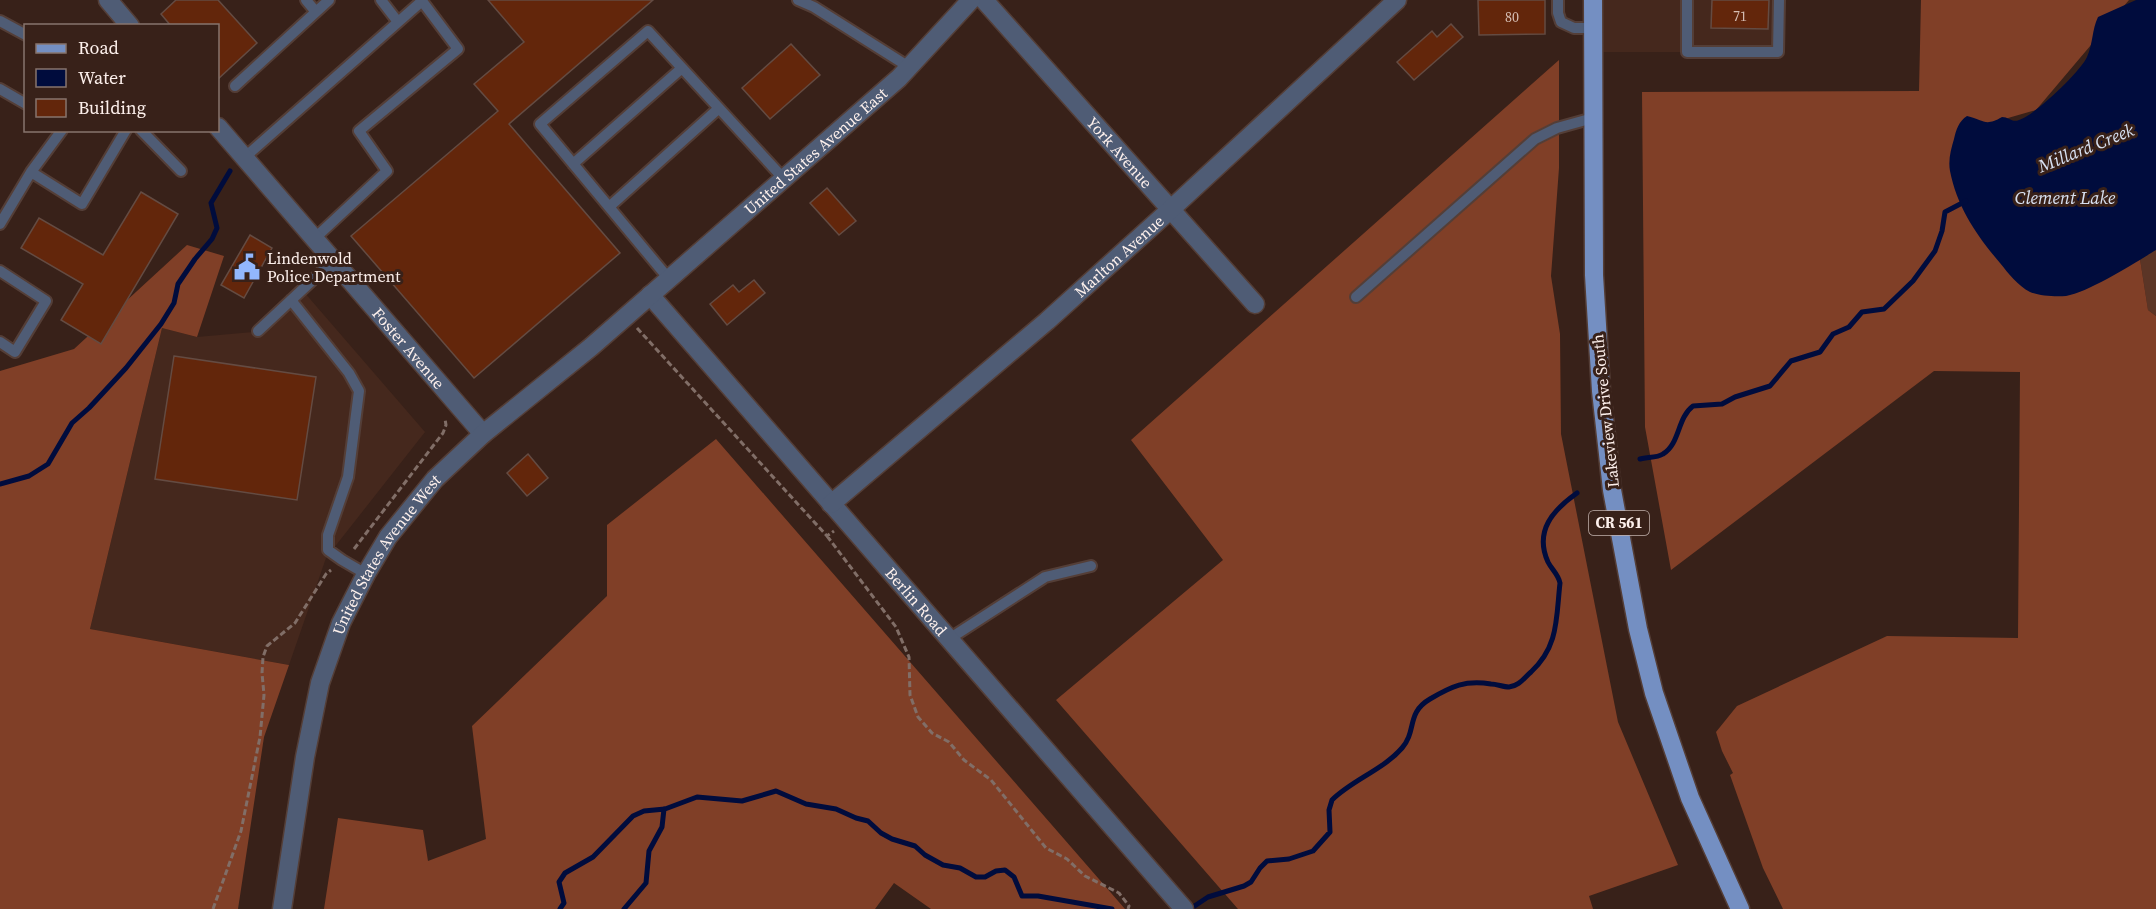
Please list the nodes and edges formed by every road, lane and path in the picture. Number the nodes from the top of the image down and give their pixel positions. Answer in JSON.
{"nodes":[{"id":1,"x":108,"y":0,"type":"edge"},
{"id":2,"x":306,"y":0,"type":"edge"},
{"id":3,"x":329,"y":0,"type":"edge"},
{"id":4,"x":381,"y":0,"type":"edge"},
{"id":5,"x":422,"y":0,"type":"edge"},
{"id":6,"x":798,"y":0,"type":"edge"},
{"id":7,"x":971,"y":0,"type":"edge"},
{"id":8,"x":984,"y":0,"type":"edge"},
{"id":9,"x":1397,"y":0,"type":"edge"},
{"id":10,"x":1558,"y":0,"type":"edge"},
{"id":11,"x":1593,"y":0,"type":"edge"},
{"id":12,"x":1687,"y":0,"type":"edge"},
{"id":13,"x":1779,"y":0,"type":"edge"},
{"id":14,"x":316,"y":12,"type":"junction"},
{"id":15,"x":0,"y":21,"type":"edge"},
{"id":16,"x":398,"y":22,"type":"junction"},
{"id":17,"x":128,"y":24,"type":"edge"},
{"id":18,"x":1593,"y":28,"type":"junction"},
{"id":19,"x":24,"y":34,"type":"edge"},
{"id":20,"x":909,"y":67,"type":"junction"},
{"id":21,"x":682,"y":68,"type":"junction"},
{"id":22,"x":235,"y":86,"type":"dead end"},
{"id":23,"x":0,"y":89,"type":"edge"},
{"id":24,"x":24,"y":103,"type":"edge"},
{"id":25,"x":718,"y":109,"type":"junction"},
{"id":26,"x":1593,"y":118,"type":"junction"},
{"id":27,"x":219,"y":128,"type":"edge"},
{"id":28,"x":61,"y":132,"type":"edge"},
{"id":29,"x":125,"y":132,"type":"edge"},
{"id":30,"x":143,"y":132,"type":"edge"},
{"id":31,"x":244,"y":158,"type":"junction"},
{"id":32,"x":573,"y":164,"type":"junction"},
{"id":33,"x":180,"y":171,"type":"dead end"},
{"id":34,"x":31,"y":172,"type":"junction"},
{"id":35,"x":784,"y":178,"type":"junction"},
{"id":36,"x":609,"y":207,"type":"junction"},
{"id":37,"x":1170,"y":210,"type":"junction"},
{"id":38,"x":0,"y":224,"type":"edge"},
{"id":39,"x":314,"y":239,"type":"junction"},
{"id":40,"x":333,"y":261,"type":"junction"},
{"id":41,"x":0,"y":271,"type":"edge"},
{"id":42,"x":669,"y":279,"type":"junction"},
{"id":43,"x":650,"y":295,"type":"junction"},
{"id":44,"x":1356,"y":297,"type":"dead end"},
{"id":45,"x":291,"y":300,"type":"junction"},
{"id":46,"x":1255,"y":304,"type":"dead end"},
{"id":47,"x":626,"y":316,"type":"junction"},
{"id":48,"x":258,"y":331,"type":"dead end"},
{"id":49,"x":0,"y":342,"type":"edge"},
{"id":50,"x":483,"y":434,"type":"junction"},
{"id":51,"x":831,"y":504,"type":"junction"},
{"id":52,"x":846,"y":521,"type":"junction"},
{"id":53,"x":827,"y":536,"type":"junction"},
{"id":54,"x":1091,"y":566,"type":"dead end"},
{"id":55,"x":366,"y":574,"type":"junction"},
{"id":56,"x":950,"y":639,"type":"junction"},
{"id":57,"x":1181,"y":905,"type":"edge"},
{"id":58,"x":1129,"y":907,"type":"edge"},
{"id":59,"x":282,"y":909,"type":"edge"},
{"id":60,"x":1740,"y":909,"type":"edge"}],
"edges":[{"from":1,"to":17,"type":"street"},
{"from":2,"to":14,"type":"lane"},
{"from":3,"to":14,"type":"lane"},
{"from":4,"to":16,"type":"lane"},
{"from":5,"to":16,"type":"lane"},
{"from":5,"to":39,"type":"lane"},
{"from":6,"to":20,"type":"lane"},
{"from":7,"to":20,"type":"street","name":"United States Avenue East"},
{"from":8,"to":37,"type":"street","name":"York Avenue"},
{"from":9,"to":37,"type":"street","name":"Marlton Avenue"},
{"from":10,"to":18,"type":"lane"},
{"from":11,"to":18,"type":"main road","name":"Lakeview Drive South","number":"CR 561"},
{"from":12,"to":13,"type":"lane"},
{"from":14,"to":22,"type":"lane"},
{"from":15,"to":19,"type":"lane"},
{"from":16,"to":31,"type":"lane"},
{"from":18,"to":26,"type":"main road","name":"Lakeview Drive South","number":"CR 561"},
{"from":20,"to":35,"type":"street","name":"United States Avenue East"},
{"from":21,"to":25,"type":"lane"},
{"from":21,"to":32,"type":"lane"},
{"from":21,"to":32,"type":"lane"},
{"from":23,"to":24,"type":"lane"},
{"from":25,"to":35,"type":"lane"},
{"from":25,"to":36,"type":"lane"},
{"from":26,"to":44,"type":"lane"},
{"from":26,"to":60,"type":"main road","name":"Lakeview Drive South","number":"CR 561"},
{"from":27,"to":31,"type":"street","name":"Foster Avenue"},
{"from":28,"to":34,"type":"lane"},
{"from":29,"to":34,"type":"lane"},
{"from":30,"to":33,"type":"lane"},
{"from":31,"to":39,"type":"street","name":"Foster Avenue"},
{"from":32,"to":36,"type":"lane"},
{"from":34,"to":38,"type":"lane"},
{"from":35,"to":42,"type":"street","name":"United States Avenue East"},
{"from":36,"to":42,"type":"lane"},
{"from":37,"to":46,"type":"street","name":"York Avenue"},
{"from":37,"to":51,"type":"street","name":"Marlton Avenue"},
{"from":39,"to":40,"type":"street","name":"Foster Avenue"},
{"from":40,"to":45,"type":"lane"},
{"from":40,"to":50,"type":"street","name":"Foster Avenue"},
{"from":41,"to":49,"type":"lane"},
{"from":42,"to":43,"type":"street","name":"United States Avenue East"},
{"from":43,"to":47,"type":"street","name":"United States Avenue West"},
{"from":43,"to":51,"type":"street","name":"Berlin Road"},
{"from":45,"to":48,"type":"lane"},
{"from":45,"to":55,"type":"lane"},
{"from":47,"to":50,"type":"street","name":"United States Avenue West"},
{"from":47,"to":53,"type":"path"},
{"from":50,"to":55,"type":"street","name":"United States Avenue West"},
{"from":51,"to":52,"type":"street","name":"Berlin Road"},
{"from":52,"to":53,"type":"path"},
{"from":52,"to":56,"type":"street","name":"Berlin Road"},
{"from":53,"to":58,"type":"path"},
{"from":54,"to":56,"type":"lane"},
{"from":55,"to":59,"type":"street","name":"United States Avenue West"},
{"from":56,"to":57,"type":"street","name":"Berlin Road"}]}
